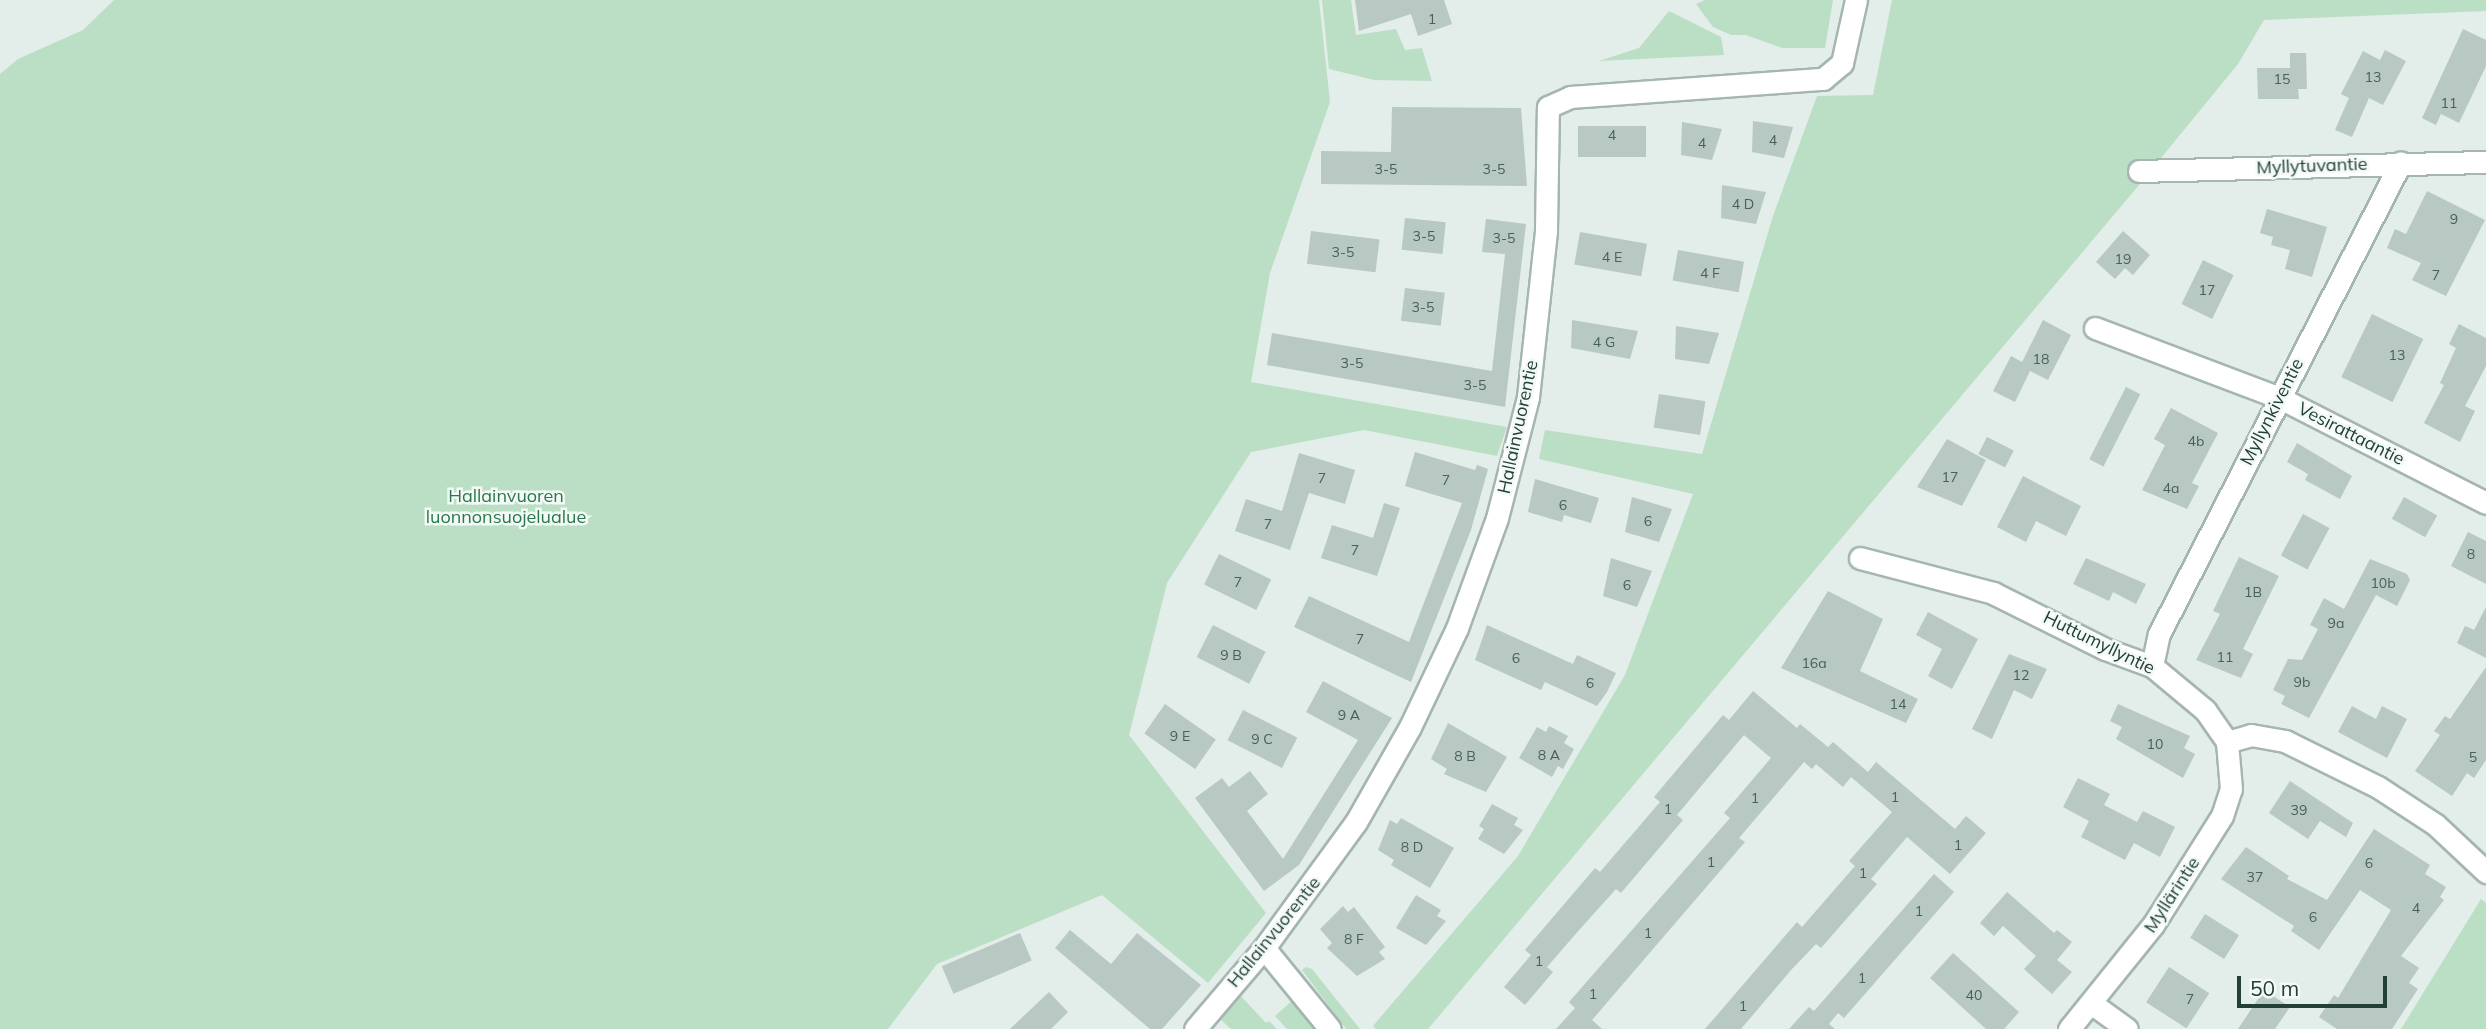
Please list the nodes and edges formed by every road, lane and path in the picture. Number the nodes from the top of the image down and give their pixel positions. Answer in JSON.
{"nodes":[{"id":1,"x":1856,"y":0,"type":"edge"},
{"id":2,"x":2401,"y":162,"type":"junction"},
{"id":3,"x":2486,"y":162,"type":"edge"},
{"id":4,"x":2139,"y":171,"type":"dead end"},
{"id":5,"x":2095,"y":328,"type":"dead end"},
{"id":6,"x":2280,"y":398,"type":"junction"},
{"id":7,"x":2486,"y":503,"type":"edge"},
{"id":8,"x":1860,"y":558,"type":"dead end"},
{"id":9,"x":2152,"y":666,"type":"junction"},
{"id":10,"x":2227,"y":742,"type":"junction"},
{"id":11,"x":2486,"y":872,"type":"edge"},
{"id":12,"x":1264,"y":948,"type":"junction"},
{"id":13,"x":2091,"y":1003,"type":"junction"},
{"id":14,"x":1195,"y":1029,"type":"edge"},
{"id":15,"x":1330,"y":1029,"type":"edge"},
{"id":16,"x":2069,"y":1029,"type":"edge"},
{"id":17,"x":2127,"y":1029,"type":"edge"}],
"edges":[{"from":1,"to":12,"type":"street","name":"Hallainvuorentie"},
{"from":2,"to":3,"type":"street","name":"Myllytuvantie"},
{"from":2,"to":4,"type":"street","name":"Myllytuvantie"},
{"from":2,"to":6,"type":"street","name":"Myllynkiventie"},
{"from":5,"to":6,"type":"street","name":"Vesirattaantie"},
{"from":6,"to":7,"type":"street","name":"Vesirattaantie"},
{"from":6,"to":9,"type":"street","name":"Myllynkiventie"},
{"from":8,"to":9,"type":"street","name":"Huttumyllyntie"},
{"from":9,"to":10,"type":"street","name":"Huttumyllyntie"},
{"from":10,"to":11,"type":"street"},
{"from":10,"to":13,"type":"street","name":"Myllärintie"},
{"from":12,"to":14,"type":"street","name":"Hallainvuorentie"},
{"from":12,"to":15,"type":"street"},
{"from":13,"to":16,"type":"street","name":"Myllärintie"},
{"from":13,"to":17,"type":"street"}]}
